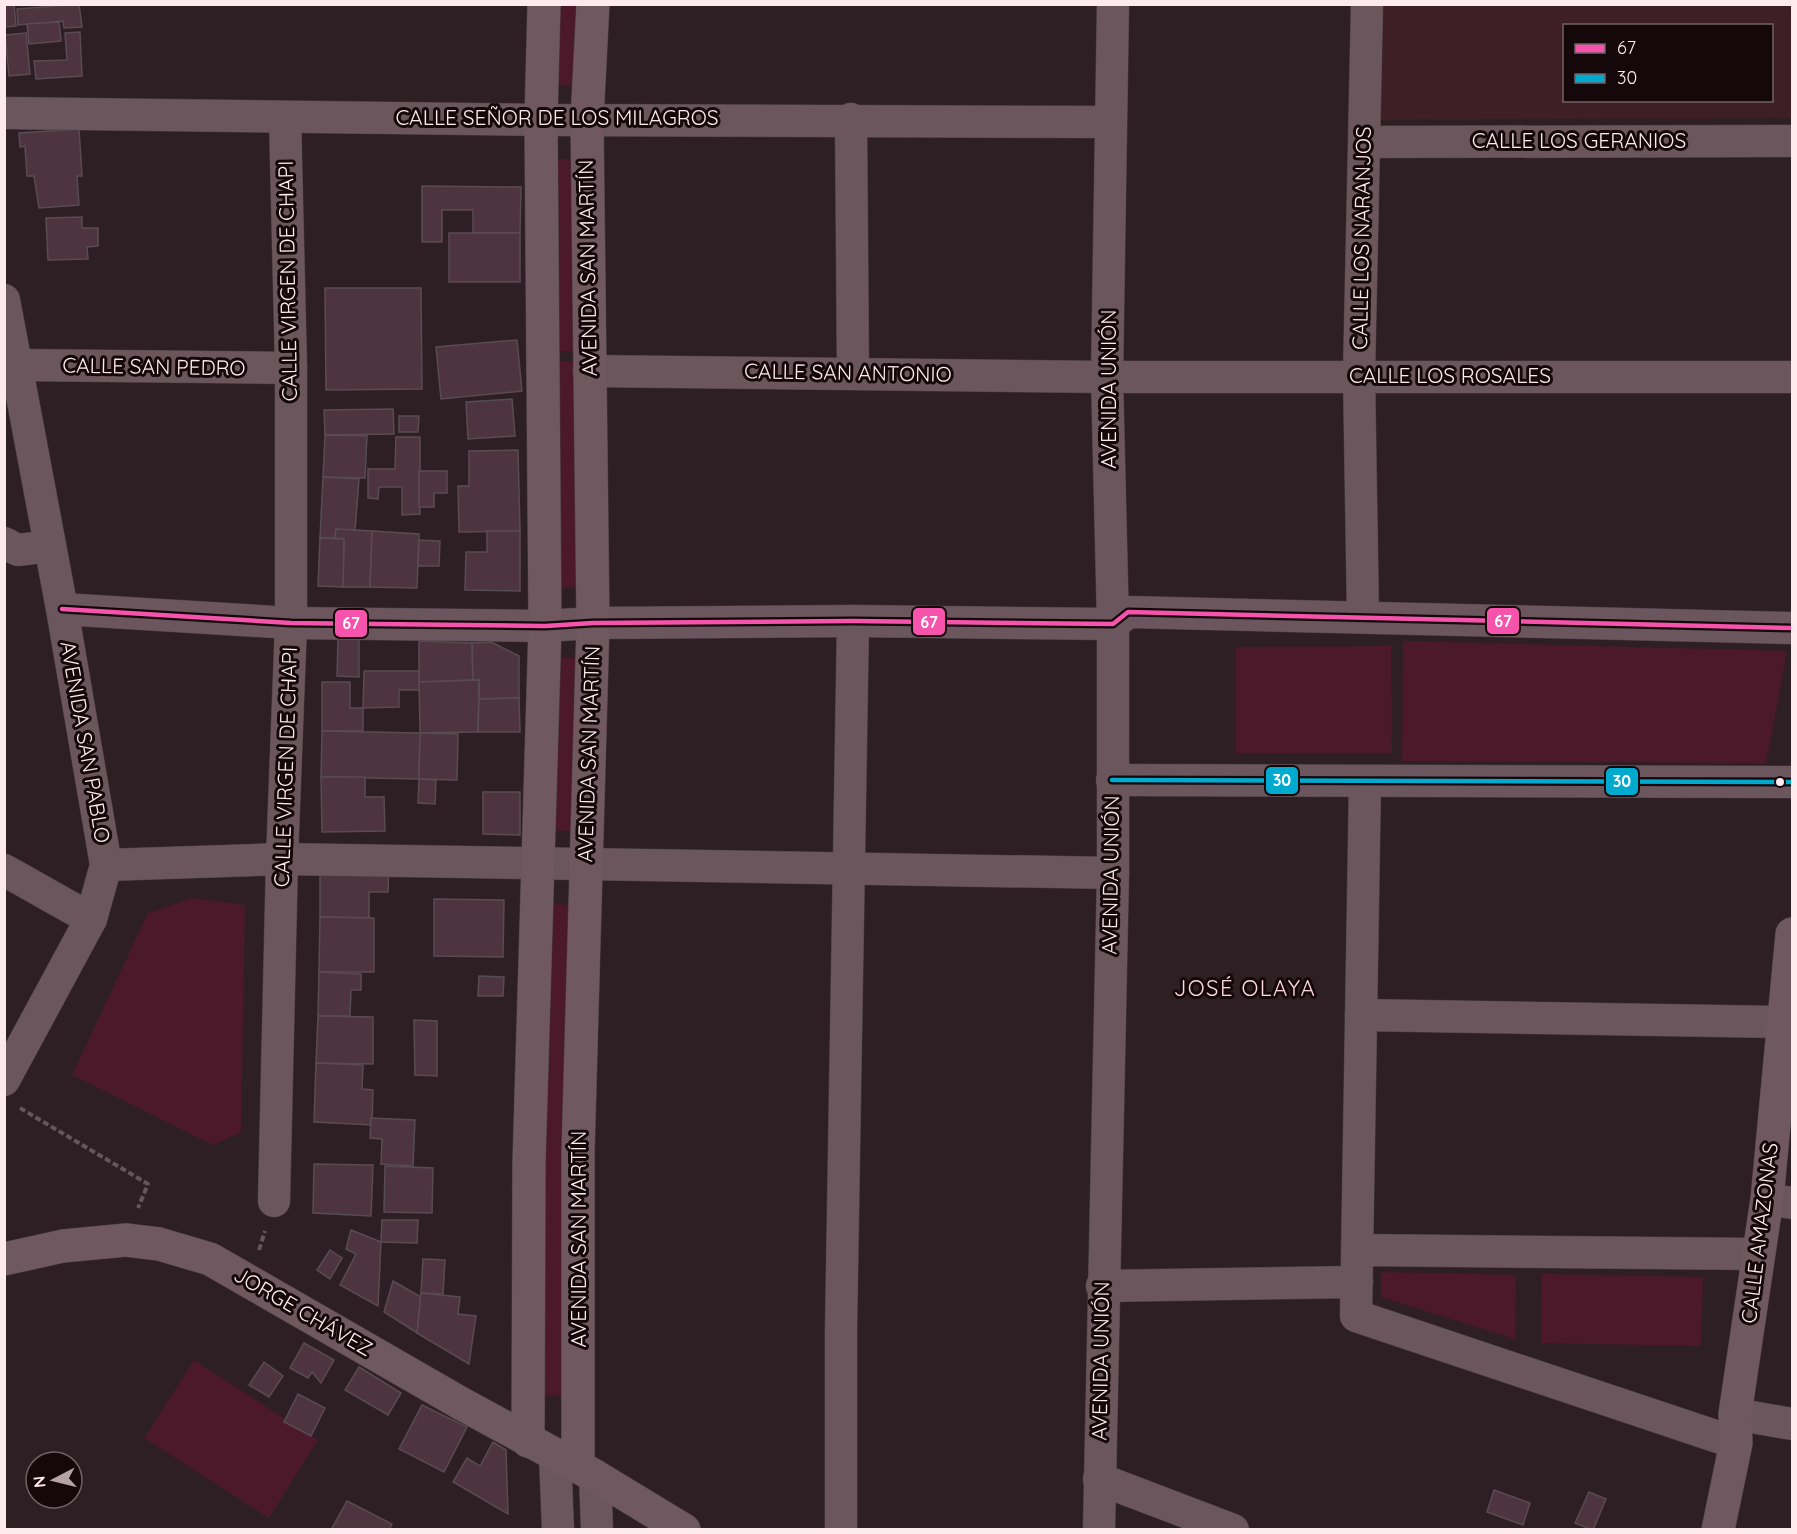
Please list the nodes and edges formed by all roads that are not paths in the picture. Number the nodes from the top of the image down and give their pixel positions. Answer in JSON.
{"nodes":[{"id":1,"x":544,"y":4,"type":"edge"},
{"id":2,"x":593,"y":4,"type":"edge"},
{"id":3,"x":1113,"y":4,"type":"edge"},
{"id":4,"x":1367,"y":4,"type":"edge"},
{"id":5,"x":4,"y":112,"type":"edge"},
{"id":6,"x":285,"y":117,"type":"junction"},
{"id":7,"x":587,"y":119,"type":"junction"},
{"id":8,"x":851,"y":119,"type":"junction"},
{"id":9,"x":541,"y":120,"type":"junction"},
{"id":10,"x":1110,"y":122,"type":"junction"},
{"id":11,"x":1792,"y":141,"type":"edge"},
{"id":12,"x":1365,"y":142,"type":"junction"},
{"id":13,"x":4,"y":300,"type":"edge"},
{"id":14,"x":18,"y":365,"type":"junction"},
{"id":15,"x":291,"y":368,"type":"junction"},
{"id":16,"x":589,"y":371,"type":"junction"},
{"id":17,"x":853,"y":373,"type":"junction"},
{"id":18,"x":1359,"y":375,"type":"junction"},
{"id":19,"x":1107,"y":377,"type":"junction"},
{"id":20,"x":1792,"y":378,"type":"edge"},
{"id":21,"x":50,"y":546,"type":"junction"},
{"id":22,"x":9,"y":555,"type":"edge"},
{"id":23,"x":62,"y":609,"type":"junction"},
{"id":24,"x":1363,"y":616,"type":"junction"},
{"id":25,"x":854,"y":621,"type":"junction"},
{"id":26,"x":291,"y":623,"type":"junction"},
{"id":27,"x":593,"y":623,"type":"junction"},
{"id":28,"x":1113,"y":624,"type":"junction"},
{"id":29,"x":545,"y":626,"type":"junction"},
{"id":30,"x":1792,"y":628,"type":"edge"},
{"id":31,"x":1112,"y":780,"type":"junction"},
{"id":32,"x":1365,"y":782,"type":"junction"},
{"id":33,"x":1792,"y":782,"type":"edge"},
{"id":34,"x":282,"y":859,"type":"junction"},
{"id":35,"x":538,"y":864,"type":"junction"},
{"id":36,"x":585,"y":864,"type":"junction"},
{"id":37,"x":106,"y":865,"type":"junction"},
{"id":38,"x":4,"y":870,"type":"edge"},
{"id":39,"x":849,"y":870,"type":"junction"},
{"id":40,"x":1113,"y":873,"type":"junction"},
{"id":41,"x":91,"y":919,"type":"junction"},
{"id":42,"x":1792,"y":934,"type":"edge"},
{"id":43,"x":1361,"y":1015,"type":"junction"},
{"id":44,"x":1784,"y":1022,"type":"junction"},
{"id":45,"x":9,"y":1093,"type":"edge"},
{"id":46,"x":1780,"y":1201,"type":"edge"},
{"id":47,"x":274,"y":1202,"type":"road end"},
{"id":48,"x":1359,"y":1250,"type":"junction"},
{"id":49,"x":1760,"y":1254,"type":"junction"},
{"id":50,"x":4,"y":1259,"type":"edge"},
{"id":51,"x":1357,"y":1282,"type":"junction"},
{"id":52,"x":1102,"y":1286,"type":"junction"},
{"id":53,"x":1792,"y":1424,"type":"edge"},
{"id":54,"x":1735,"y":1429,"type":"junction"},
{"id":55,"x":564,"y":1460,"type":"junction"},
{"id":56,"x":1099,"y":1479,"type":"junction"},
{"id":57,"x":558,"y":1530,"type":"edge"},
{"id":58,"x":597,"y":1530,"type":"edge"},
{"id":59,"x":684,"y":1530,"type":"edge"},
{"id":60,"x":841,"y":1530,"type":"edge"},
{"id":61,"x":1099,"y":1530,"type":"edge"},
{"id":62,"x":1233,"y":1530,"type":"edge"},
{"id":63,"x":1718,"y":1530,"type":"edge"}],
"edges":[{"from":1,"to":9,"type":"main road","name":"AVENIDA SAN MARTÍN"},
{"from":2,"to":7,"type":"main road","name":"AVENIDA SAN MARTÍN"},
{"from":3,"to":10,"type":"street","name":"AVENIDA UNIÓN"},
{"from":4,"to":12,"type":"street","name":"CALLE LOS NARANJOS"},
{"from":5,"to":6,"type":"street","name":"CALLE SEÑOR DE LOS MILAGROS"},
{"from":6,"to":9,"type":"street","name":"CALLE SEÑOR DE LOS MILAGROS"},
{"from":6,"to":15,"type":"street","name":"CALLE VIRGEN DE CHAPI"},
{"from":7,"to":8,"type":"street","name":"CALLE SEÑOR DE LOS MILAGROS"},
{"from":7,"to":9,"type":"street","name":"CALLE SEÑOR DE LOS MILAGROS"},
{"from":7,"to":16,"type":"main road","name":"AVENIDA SAN MARTÍN"},
{"from":8,"to":10,"type":"street","name":"CALLE SEÑOR DE LOS MILAGROS"},
{"from":8,"to":17,"type":"street"},
{"from":9,"to":29,"type":"main road","name":"AVENIDA SAN MARTÍN"},
{"from":10,"to":19,"type":"street","name":"AVENIDA UNIÓN"},
{"from":11,"to":12,"type":"street","name":"CALLE LOS GERANIOS"},
{"from":12,"to":18,"type":"street","name":"CALLE LOS NARANJOS"},
{"from":13,"to":14,"type":"street","name":"AVENIDA SAN PABLO"},
{"from":14,"to":15,"type":"street","name":"CALLE SAN PEDRO"},
{"from":14,"to":21,"type":"street","name":"AVENIDA SAN PABLO"},
{"from":15,"to":26,"type":"street","name":"CALLE VIRGEN DE CHAPI"},
{"from":16,"to":17,"type":"street","name":"CALLE SAN ANTONIO"},
{"from":16,"to":27,"type":"main road","name":"AVENIDA SAN MARTÍN"},
{"from":17,"to":19,"type":"street","name":"CALLE SAN ANTONIO"},
{"from":18,"to":19,"type":"street","name":"CALLE LOS ROSALES"},
{"from":18,"to":20,"type":"street","name":"CALLE LOS ROSALES"},
{"from":18,"to":24,"type":"street","name":"CALLE LOS NARANJOS"},
{"from":19,"to":28,"type":"street","name":"AVENIDA UNIÓN"},
{"from":21,"to":22,"type":"street"},
{"from":21,"to":23,"type":"street","name":"AVENIDA SAN PABLO"},
{"from":23,"to":26,"type":"street"},
{"from":23,"to":37,"type":"street","name":"AVENIDA SAN PABLO"},
{"from":24,"to":28,"type":"street"},
{"from":24,"to":30,"type":"street"},
{"from":25,"to":27,"type":"street"},
{"from":25,"to":28,"type":"street"},
{"from":25,"to":39,"type":"street"},
{"from":26,"to":29,"type":"street"},
{"from":26,"to":34,"type":"street","name":"CALLE VIRGEN DE CHAPI"},
{"from":27,"to":29,"type":"street"},
{"from":27,"to":36,"type":"main road","name":"AVENIDA SAN MARTÍN"},
{"from":28,"to":31,"type":"street","name":"AVENIDA UNIÓN"},
{"from":29,"to":35,"type":"main road","name":"AVENIDA SAN MARTÍN"},
{"from":31,"to":32,"type":"street"},
{"from":31,"to":40,"type":"street","name":"AVENIDA UNIÓN"},
{"from":32,"to":33,"type":"street"},
{"from":32,"to":43,"type":"street"},
{"from":34,"to":35,"type":"street"},
{"from":34,"to":37,"type":"street"},
{"from":34,"to":47,"type":"street","name":"CALLE VIRGEN DE CHAPI"},
{"from":35,"to":36,"type":"street"},
{"from":35,"to":55,"type":"main road","name":"AVENIDA SAN MARTÍN"},
{"from":36,"to":39,"type":"street"},
{"from":36,"to":55,"type":"main road","name":"AVENIDA SAN MARTÍN"},
{"from":37,"to":41,"type":"street"},
{"from":38,"to":41,"type":"street"},
{"from":39,"to":40,"type":"street"},
{"from":39,"to":60,"type":"street"},
{"from":40,"to":52,"type":"street","name":"AVENIDA UNIÓN"},
{"from":41,"to":45,"type":"street"},
{"from":42,"to":44,"type":"main road","name":"CALLE AMAZONAS"},
{"from":43,"to":44,"type":"street"},
{"from":43,"to":48,"type":"street"},
{"from":44,"to":46,"type":"main road","name":"CALLE AMAZONAS"},
{"from":46,"to":49,"type":"main road","name":"CALLE AMAZONAS"},
{"from":48,"to":49,"type":"street"},
{"from":48,"to":51,"type":"street"},
{"from":49,"to":54,"type":"main road","name":"CALLE AMAZONAS"},
{"from":50,"to":55,"type":"main road","name":"JORGE CHÁVEZ"},
{"from":51,"to":52,"type":"street"},
{"from":51,"to":54,"type":"street"},
{"from":52,"to":56,"type":"street","name":"AVENIDA UNIÓN"},
{"from":53,"to":54,"type":"street"},
{"from":54,"to":63,"type":"main road","name":"CALLE AMAZONAS"},
{"from":55,"to":57,"type":"street","name":"AVENIDA SAN MARTÍN"},
{"from":55,"to":58,"type":"street","name":"AVENIDA SAN MARTÍN"},
{"from":55,"to":59,"type":"main road","name":"JORGE CHÁVEZ"},
{"from":56,"to":61,"type":"street","name":"AVENIDA UNIÓN"},
{"from":56,"to":62,"type":"street"}]}
